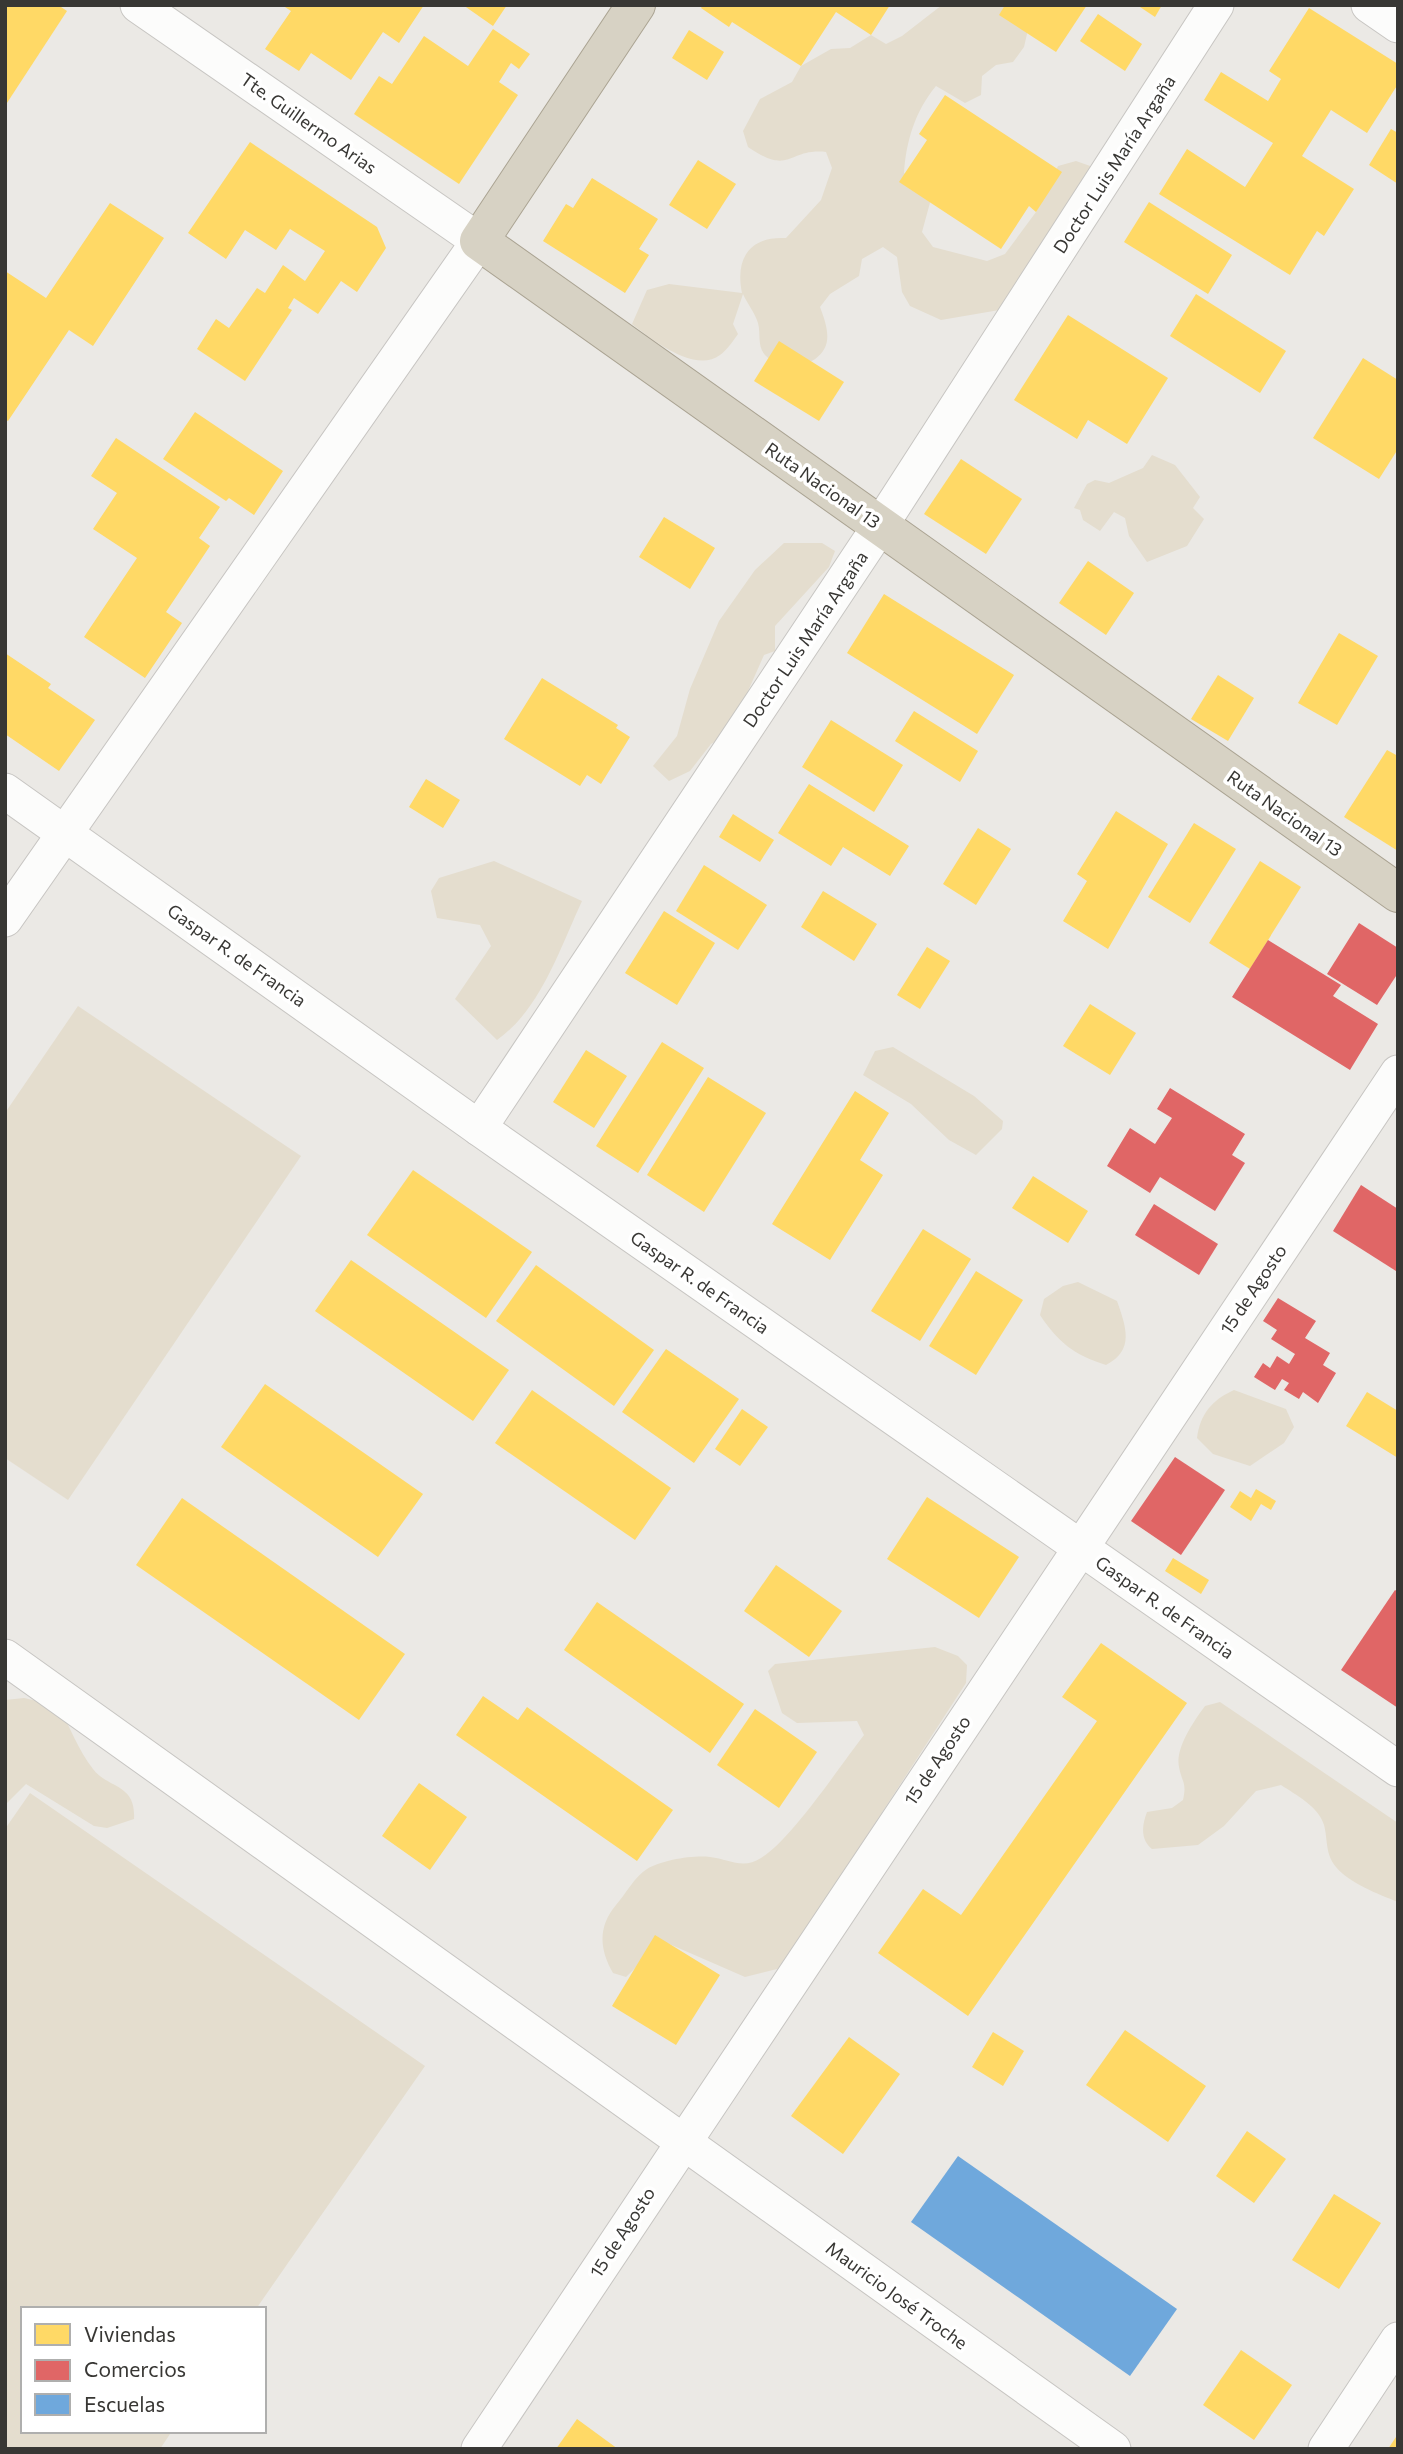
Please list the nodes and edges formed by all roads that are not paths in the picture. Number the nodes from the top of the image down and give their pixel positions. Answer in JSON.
{"nodes":[{"id":1,"x":138,"y":5,"type":"edge"},
{"id":2,"x":636,"y":5,"type":"edge"},
{"id":3,"x":1216,"y":5,"type":"edge"},
{"id":4,"x":1369,"y":5,"type":"edge"},
{"id":5,"x":1398,"y":25,"type":"edge"},
{"id":6,"x":479,"y":241,"type":"junction"},
{"id":7,"x":880,"y":526,"type":"junction"},
{"id":8,"x":5,"y":791,"type":"edge"},
{"id":9,"x":65,"y":833,"type":"junction"},
{"id":10,"x":1398,"y":893,"type":"edge"},
{"id":11,"x":5,"y":919,"type":"edge"},
{"id":12,"x":1398,"y":1073,"type":"edge"},
{"id":13,"x":479,"y":1128,"type":"junction"},
{"id":14,"x":1080,"y":1548,"type":"junction"},
{"id":15,"x":5,"y":1657,"type":"edge"},
{"id":16,"x":1398,"y":1769,"type":"edge"},
{"id":17,"x":682,"y":2141,"type":"junction"},
{"id":18,"x":1398,"y":2340,"type":"edge"},
{"id":19,"x":479,"y":2449,"type":"edge"},
{"id":20,"x":1113,"y":2449,"type":"edge"},
{"id":21,"x":1326,"y":2449,"type":"edge"}],
"edges":[{"from":1,"to":6,"type":"street","name":"Tte. Guillermo Arias"},
{"from":2,"to":6,"type":"highway"},
{"from":3,"to":7,"type":"street","name":"Doctor Luis María Argaña"},
{"from":4,"to":5,"type":"street"},
{"from":6,"to":7,"type":"highway","name":"Ruta Nacional 13"},
{"from":6,"to":9,"type":"street"},
{"from":7,"to":10,"type":"highway","name":"Ruta Nacional 13"},
{"from":7,"to":13,"type":"street","name":"Doctor Luis María Argaña"},
{"from":8,"to":9,"type":"street","name":"Gaspar R. de Francia"},
{"from":9,"to":11,"type":"street"},
{"from":9,"to":13,"type":"street","name":"Gaspar R. de Francia"},
{"from":12,"to":14,"type":"street","name":"15 de Agosto"},
{"from":13,"to":14,"type":"street","name":"Gaspar R. de Francia"},
{"from":14,"to":16,"type":"street","name":"Gaspar R. de Francia"},
{"from":14,"to":17,"type":"street","name":"15 de Agosto"},
{"from":15,"to":17,"type":"street","name":"Mauricio José Troche"},
{"from":17,"to":19,"type":"street","name":"15 de Agosto"},
{"from":17,"to":20,"type":"street","name":"Mauricio José Troche"},
{"from":18,"to":21,"type":"street"}]}
